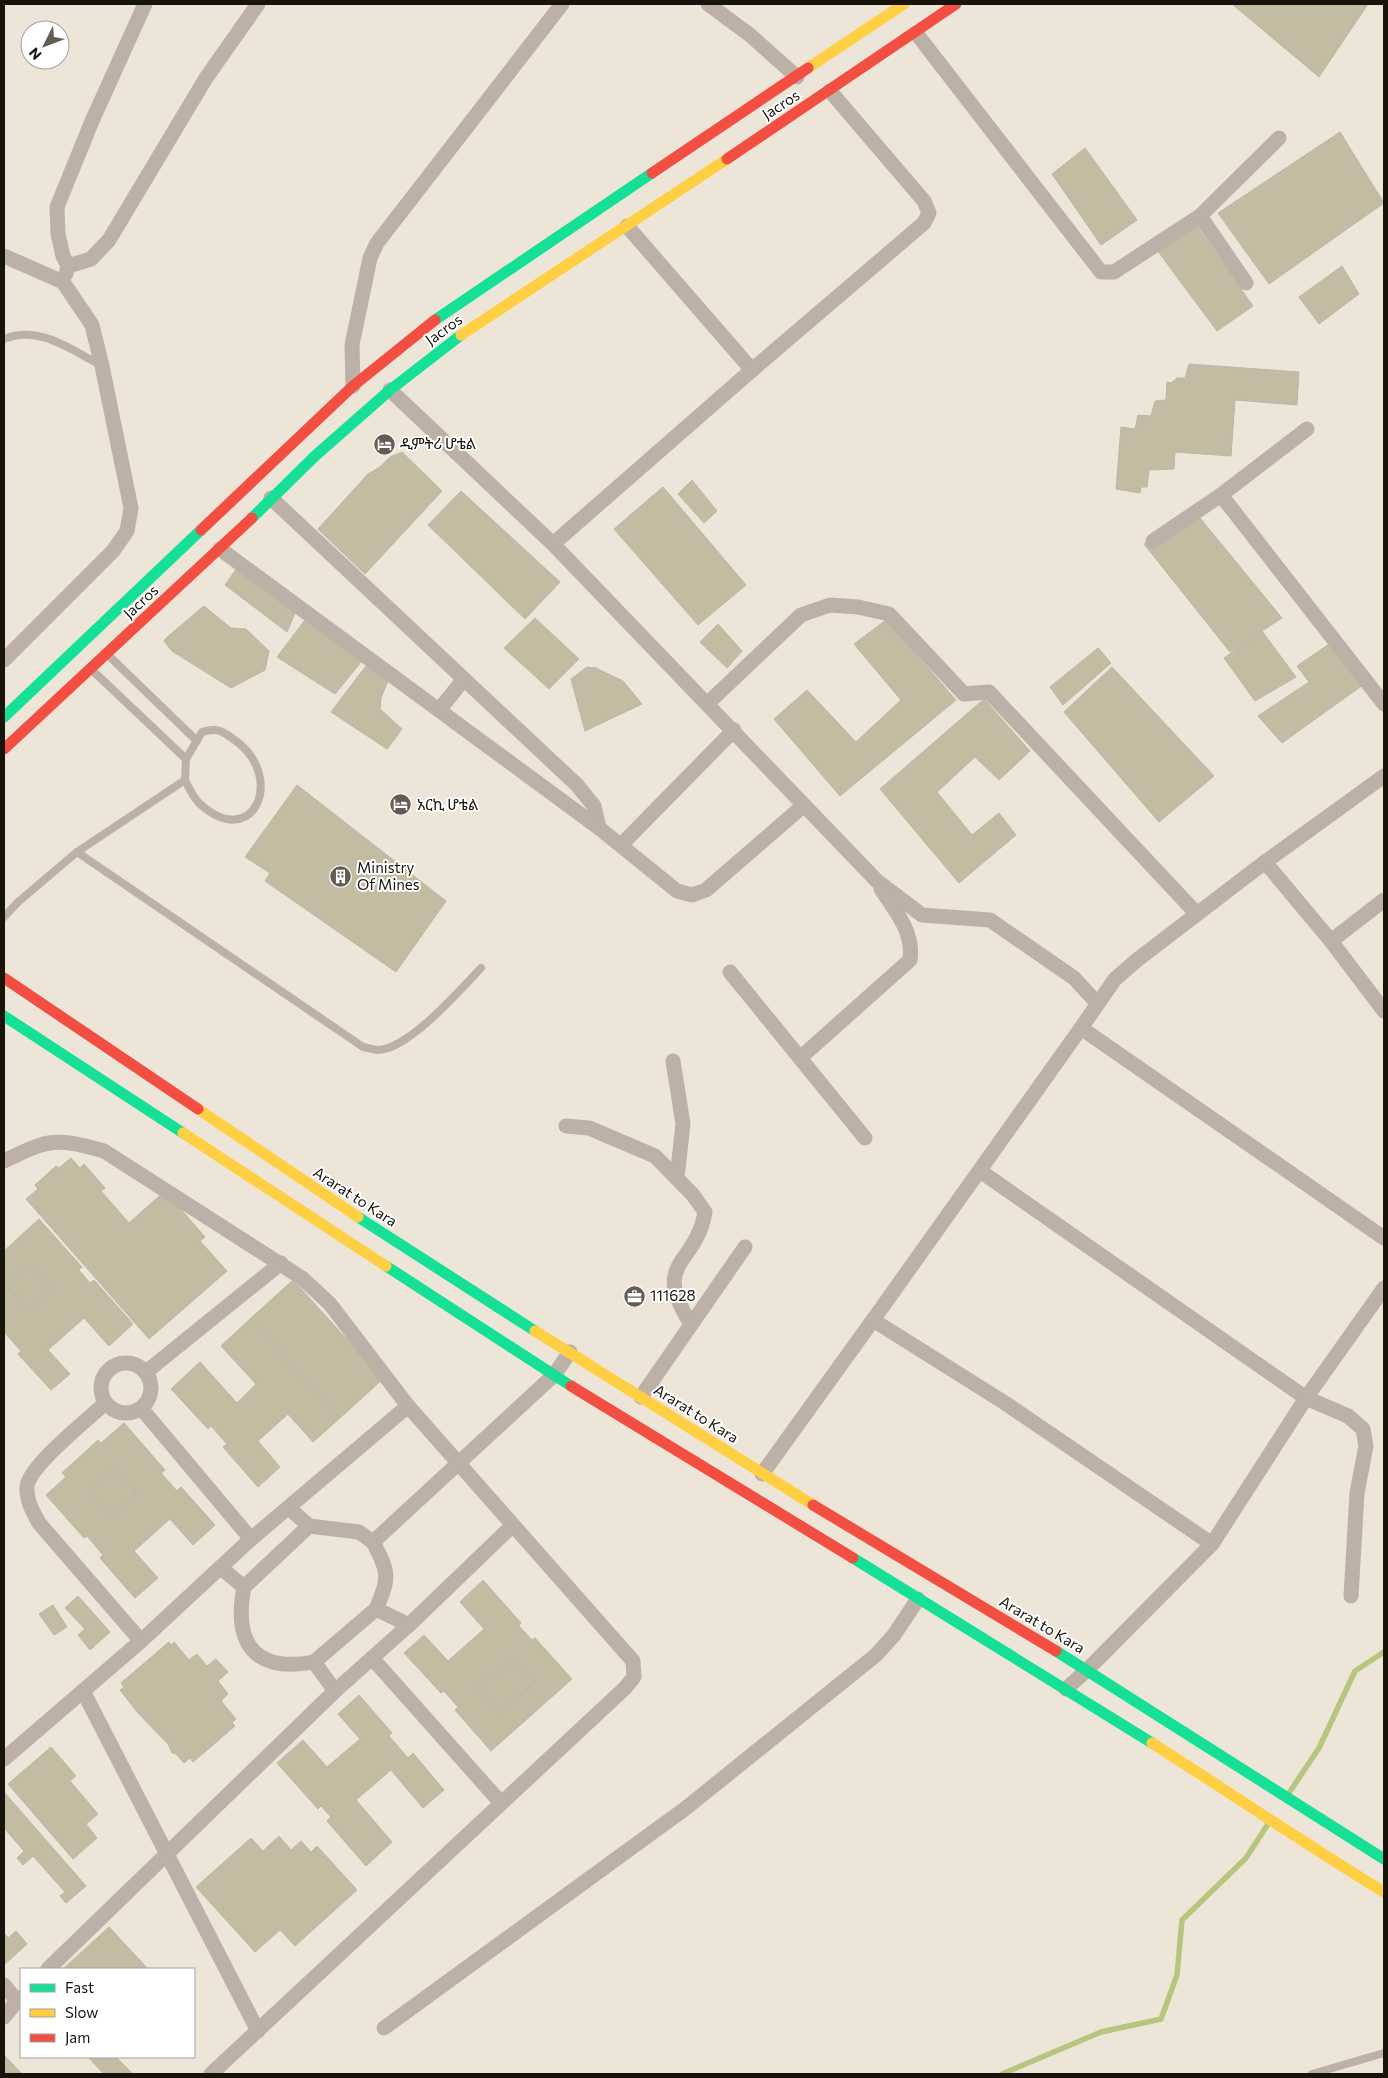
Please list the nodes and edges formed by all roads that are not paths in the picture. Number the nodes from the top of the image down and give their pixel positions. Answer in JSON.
{"nodes":[{"id":1,"x":145,"y":4,"type":"edge"},
{"id":2,"x":258,"y":4,"type":"edge"},
{"id":3,"x":562,"y":4,"type":"edge"},
{"id":4,"x":708,"y":4,"type":"edge"},
{"id":5,"x":904,"y":4,"type":"edge"},
{"id":6,"x":956,"y":4,"type":"edge"},
{"id":7,"x":916,"y":33,"type":"junction"},
{"id":8,"x":797,"y":77,"type":"junction"},
{"id":9,"x":830,"y":91,"type":"junction"},
{"id":10,"x":1279,"y":138,"type":"dead end"},
{"id":11,"x":1200,"y":216,"type":"junction"},
{"id":12,"x":627,"y":226,"type":"junction"},
{"id":13,"x":4,"y":256,"type":"edge"},
{"id":14,"x":68,"y":266,"type":"junction"},
{"id":15,"x":63,"y":282,"type":"junction"},
{"id":16,"x":1246,"y":283,"type":"dead end"},
{"id":17,"x":445,"y":328,"type":"junction"},
{"id":18,"x":4,"y":339,"type":"edge"},
{"id":19,"x":102,"y":366,"type":"junction"},
{"id":20,"x":752,"y":370,"type":"junction"},
{"id":21,"x":353,"y":386,"type":"junction"},
{"id":22,"x":390,"y":390,"type":"junction"},
{"id":23,"x":1307,"y":429,"type":"dead end"},
{"id":24,"x":1221,"y":495,"type":"junction"},
{"id":25,"x":270,"y":498,"type":"junction"},
{"id":26,"x":1153,"y":541,"type":"dead end"},
{"id":27,"x":554,"y":544,"type":"junction"},
{"id":28,"x":220,"y":549,"type":"junction"},
{"id":29,"x":107,"y":654,"type":"junction"},
{"id":30,"x":4,"y":660,"type":"edge"},
{"id":31,"x":91,"y":669,"type":"junction"},
{"id":32,"x":464,"y":679,"type":"junction"},
{"id":33,"x":708,"y":703,"type":"junction"},
{"id":34,"x":1384,"y":704,"type":"edge"},
{"id":35,"x":439,"y":710,"type":"junction"},
{"id":36,"x":4,"y":716,"type":"edge"},
{"id":37,"x":734,"y":730,"type":"junction"},
{"id":38,"x":197,"y":740,"type":"junction"},
{"id":39,"x":4,"y":750,"type":"edge"},
{"id":40,"x":186,"y":759,"type":"junction"},
{"id":41,"x":1384,"y":776,"type":"edge"},
{"id":42,"x":185,"y":780,"type":"junction"},
{"id":43,"x":803,"y":806,"type":"junction"},
{"id":44,"x":599,"y":828,"type":"junction"},
{"id":45,"x":620,"y":845,"type":"junction"},
{"id":46,"x":77,"y":852,"type":"junction"},
{"id":47,"x":1265,"y":862,"type":"junction"},
{"id":48,"x":876,"y":881,"type":"junction"},
{"id":49,"x":1384,"y":900,"type":"edge"},
{"id":50,"x":1197,"y":914,"type":"junction"},
{"id":51,"x":4,"y":918,"type":"edge"},
{"id":52,"x":1331,"y":940,"type":"junction"},
{"id":53,"x":481,"y":968,"type":"dead end"},
{"id":54,"x":730,"y":972,"type":"dead end"},
{"id":55,"x":4,"y":978,"type":"edge"},
{"id":56,"x":1097,"y":1003,"type":"junction"},
{"id":57,"x":1384,"y":1011,"type":"edge"},
{"id":58,"x":4,"y":1016,"type":"edge"},
{"id":59,"x":1081,"y":1028,"type":"junction"},
{"id":60,"x":800,"y":1058,"type":"junction"},
{"id":61,"x":673,"y":1061,"type":"dead end"},
{"id":62,"x":566,"y":1126,"type":"dead end"},
{"id":63,"x":865,"y":1138,"type":"dead end"},
{"id":64,"x":4,"y":1161,"type":"edge"},
{"id":65,"x":980,"y":1171,"type":"junction"},
{"id":66,"x":677,"y":1178,"type":"junction"},
{"id":67,"x":1384,"y":1238,"type":"edge"},
{"id":68,"x":745,"y":1247,"type":"dead end"},
{"id":69,"x":281,"y":1263,"type":"junction"},
{"id":70,"x":1384,"y":1288,"type":"edge"},
{"id":71,"x":873,"y":1320,"type":"junction"},
{"id":72,"x":691,"y":1324,"type":"junction"},
{"id":73,"x":570,"y":1352,"type":"junction"},
{"id":74,"x":146,"y":1372,"type":"junction"},
{"id":75,"x":554,"y":1375,"type":"junction"},
{"id":76,"x":640,"y":1397,"type":"junction"},
{"id":77,"x":1306,"y":1398,"type":"junction"},
{"id":78,"x":106,"y":1403,"type":"junction"},
{"id":79,"x":408,"y":1406,"type":"junction"},
{"id":80,"x":142,"y":1408,"type":"junction"},
{"id":81,"x":459,"y":1465,"type":"junction"},
{"id":82,"x":762,"y":1474,"type":"junction"},
{"id":83,"x":289,"y":1508,"type":"junction"},
{"id":84,"x":309,"y":1526,"type":"junction"},
{"id":85,"x":512,"y":1526,"type":"junction"},
{"id":86,"x":252,"y":1539,"type":"junction"},
{"id":87,"x":373,"y":1542,"type":"junction"},
{"id":88,"x":1212,"y":1544,"type":"junction"},
{"id":89,"x":221,"y":1568,"type":"junction"},
{"id":90,"x":244,"y":1588,"type":"junction"},
{"id":91,"x":1351,"y":1596,"type":"dead end"},
{"id":92,"x":918,"y":1599,"type":"junction"},
{"id":93,"x":376,"y":1609,"type":"junction"},
{"id":94,"x":409,"y":1625,"type":"junction"},
{"id":95,"x":141,"y":1641,"type":"junction"},
{"id":96,"x":372,"y":1658,"type":"junction"},
{"id":97,"x":314,"y":1662,"type":"junction"},
{"id":98,"x":1087,"y":1670,"type":"junction"},
{"id":99,"x":1066,"y":1689,"type":"junction"},
{"id":100,"x":83,"y":1691,"type":"junction"},
{"id":101,"x":335,"y":1691,"type":"junction"},
{"id":102,"x":4,"y":1759,"type":"edge"},
{"id":103,"x":501,"y":1803,"type":"junction"},
{"id":104,"x":166,"y":1854,"type":"junction"},
{"id":105,"x":1384,"y":1859,"type":"edge"},
{"id":106,"x":1384,"y":1892,"type":"edge"},
{"id":107,"x":49,"y":1968,"type":"edge"},
{"id":108,"x":4,"y":1985,"type":"edge"},
{"id":109,"x":19,"y":1999,"type":"edge"},
{"id":110,"x":4,"y":2017,"type":"edge"},
{"id":111,"x":384,"y":2028,"type":"dead end"},
{"id":112,"x":258,"y":2031,"type":"junction"},
{"id":113,"x":1384,"y":2054,"type":"edge"},
{"id":114,"x":212,"y":2074,"type":"edge"},
{"id":115,"x":1312,"y":2074,"type":"edge"}],
"edges":[{"from":1,"to":14,"type":"street"},
{"from":2,"to":14,"type":"street"},
{"from":3,"to":21,"type":"street"},
{"from":4,"to":8,"type":"street"},
{"from":5,"to":8,"type":"main road","name":"Jacros"},
{"from":6,"to":7,"type":"main road","name":"Jacros"},
{"from":7,"to":9,"type":"main road","name":"Jacros"},
{"from":7,"to":11,"type":"street"},
{"from":8,"to":17,"type":"main road","name":"Jacros"},
{"from":9,"to":12,"type":"main road","name":"Jacros"},
{"from":9,"to":20,"type":"street"},
{"from":10,"to":11,"type":"street"},
{"from":11,"to":16,"type":"street"},
{"from":12,"to":17,"type":"main road","name":"Jacros"},
{"from":12,"to":20,"type":"street"},
{"from":13,"to":15,"type":"street"},
{"from":14,"to":15,"type":"street"},
{"from":15,"to":19,"type":"street"},
{"from":17,"to":21,"type":"main road","name":"Jacros"},
{"from":17,"to":22,"type":"main road","name":"Jacros"},
{"from":18,"to":19,"type":"lane"},
{"from":19,"to":30,"type":"street"},
{"from":20,"to":27,"type":"street"},
{"from":21,"to":36,"type":"main road","name":"Jacros"},
{"from":22,"to":25,"type":"main road","name":"Jacros"},
{"from":22,"to":27,"type":"street"},
{"from":23,"to":24,"type":"street"},
{"from":24,"to":26,"type":"street"},
{"from":24,"to":34,"type":"street"},
{"from":25,"to":28,"type":"main road","name":"Jacros"},
{"from":25,"to":32,"type":"street"},
{"from":27,"to":33,"type":"street"},
{"from":28,"to":29,"type":"main road","name":"Jacros"},
{"from":28,"to":35,"type":"street"},
{"from":29,"to":31,"type":"main road","name":"Jacros"},
{"from":29,"to":38,"type":"lane"},
{"from":31,"to":39,"type":"main road","name":"Jacros"},
{"from":31,"to":40,"type":"lane"},
{"from":32,"to":35,"type":"street"},
{"from":32,"to":44,"type":"street"},
{"from":33,"to":37,"type":"street"},
{"from":33,"to":50,"type":"street"},
{"from":35,"to":44,"type":"street"},
{"from":37,"to":43,"type":"street"},
{"from":37,"to":45,"type":"street"},
{"from":38,"to":40,"type":"lane"},
{"from":38,"to":42,"type":"lane"},
{"from":40,"to":42,"type":"lane"},
{"from":41,"to":47,"type":"street"},
{"from":42,"to":46,"type":"lane"},
{"from":43,"to":45,"type":"street"},
{"from":43,"to":48,"type":"street"},
{"from":44,"to":45,"type":"street"},
{"from":46,"to":51,"type":"lane"},
{"from":46,"to":53,"type":"lane"},
{"from":47,"to":50,"type":"street"},
{"from":47,"to":52,"type":"street"},
{"from":48,"to":56,"type":"street"},
{"from":48,"to":60,"type":"street"},
{"from":49,"to":52,"type":"street"},
{"from":50,"to":56,"type":"street"},
{"from":52,"to":57,"type":"street"},
{"from":54,"to":60,"type":"street"},
{"from":55,"to":73,"type":"main road","name":"Ararat to Kara"},
{"from":56,"to":59,"type":"street"},
{"from":58,"to":75,"type":"main road"},
{"from":59,"to":65,"type":"street"},
{"from":59,"to":67,"type":"street"},
{"from":60,"to":63,"type":"street"},
{"from":61,"to":66,"type":"street"},
{"from":62,"to":66,"type":"street"},
{"from":64,"to":69,"type":"street"},
{"from":65,"to":71,"type":"street"},
{"from":65,"to":77,"type":"street"},
{"from":66,"to":72,"type":"street"},
{"from":68,"to":72,"type":"street"},
{"from":69,"to":74,"type":"street"},
{"from":69,"to":79,"type":"street"},
{"from":70,"to":77,"type":"street"},
{"from":71,"to":82,"type":"street"},
{"from":71,"to":88,"type":"street"},
{"from":72,"to":76,"type":"street"},
{"from":73,"to":75,"type":"street"},
{"from":73,"to":76,"type":"main road","name":"Ararat to Kara"},
{"from":74,"to":78,"type":"street"},
{"from":74,"to":80,"type":"street"},
{"from":75,"to":81,"type":"street"},
{"from":75,"to":92,"type":"main road"},
{"from":76,"to":82,"type":"main road","name":"Ararat to Kara"},
{"from":77,"to":88,"type":"street"},
{"from":77,"to":91,"type":"street"},
{"from":78,"to":80,"type":"street"},
{"from":78,"to":95,"type":"street"},
{"from":79,"to":81,"type":"street"},
{"from":79,"to":83,"type":"street"},
{"from":80,"to":86,"type":"street"},
{"from":81,"to":85,"type":"street"},
{"from":81,"to":87,"type":"street"},
{"from":82,"to":98,"type":"main road","name":"Ararat to Kara"},
{"from":83,"to":84,"type":"street"},
{"from":83,"to":86,"type":"street"},
{"from":84,"to":87,"type":"street"},
{"from":84,"to":90,"type":"street"},
{"from":85,"to":94,"type":"street"},
{"from":85,"to":103,"type":"street"},
{"from":86,"to":89,"type":"street"},
{"from":87,"to":93,"type":"street"},
{"from":88,"to":98,"type":"street"},
{"from":89,"to":90,"type":"street"},
{"from":89,"to":95,"type":"street"},
{"from":90,"to":97,"type":"street"},
{"from":92,"to":99,"type":"main road"},
{"from":92,"to":111,"type":"street"},
{"from":93,"to":94,"type":"street"},
{"from":93,"to":97,"type":"street"},
{"from":94,"to":96,"type":"street"},
{"from":95,"to":100,"type":"street"},
{"from":96,"to":101,"type":"street"},
{"from":96,"to":103,"type":"street"},
{"from":97,"to":101,"type":"street"},
{"from":98,"to":99,"type":"street"},
{"from":98,"to":105,"type":"main road","name":"Ararat to Kara"},
{"from":99,"to":106,"type":"main road"},
{"from":100,"to":102,"type":"street"},
{"from":100,"to":104,"type":"street"},
{"from":101,"to":104,"type":"street"},
{"from":103,"to":112,"type":"street"},
{"from":104,"to":107,"type":"street"},
{"from":104,"to":112,"type":"street"},
{"from":108,"to":109,"type":"street"},
{"from":109,"to":110,"type":"street"},
{"from":112,"to":114,"type":"street"},
{"from":113,"to":115,"type":"lane"}]}
